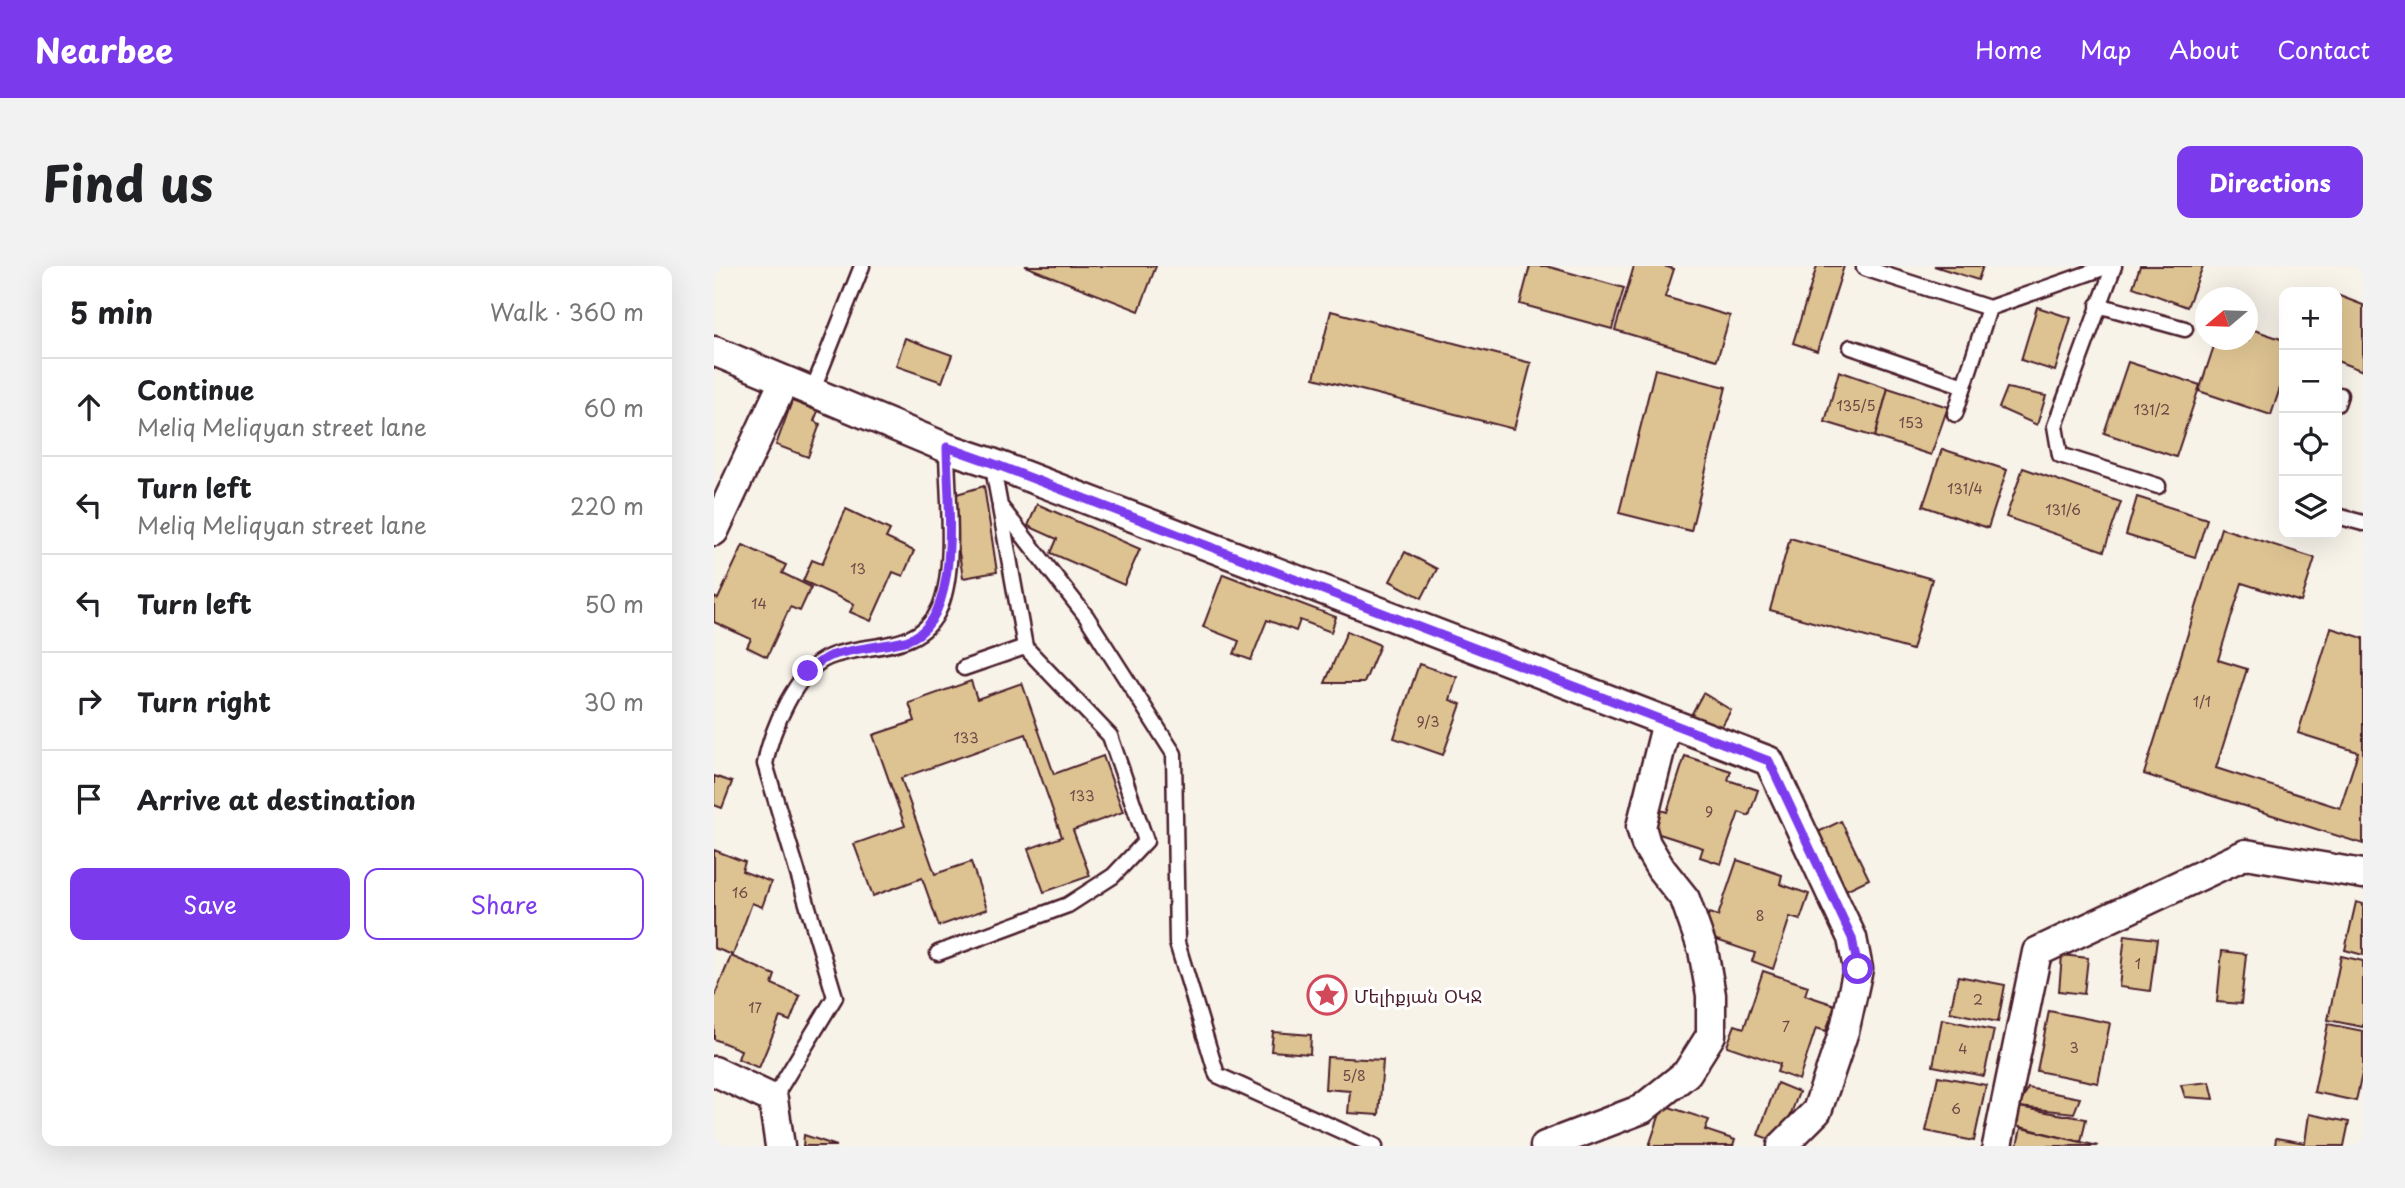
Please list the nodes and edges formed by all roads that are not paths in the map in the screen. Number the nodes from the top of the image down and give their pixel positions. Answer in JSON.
{"nodes":[{"id":1,"x":862,"y":266,"type":"edge"},
{"id":2,"x":2112,"y":266,"type":"edge"},
{"id":3,"x":1864,"y":268,"type":"edge"},
{"id":4,"x":2098,"y":305,"type":"junction"},
{"id":5,"x":1989,"y":308,"type":"junction"},
{"id":6,"x":2185,"y":330,"type":"dead end"},
{"id":7,"x":1851,"y":347,"type":"dead end"},
{"id":8,"x":714,"y":351,"type":"edge"},
{"id":9,"x":784,"y":381,"type":"junction"},
{"id":10,"x":1964,"y":386,"type":"junction"},
{"id":11,"x":812,"y":392,"type":"junction"},
{"id":12,"x":1955,"y":414,"type":"dead end"},
{"id":13,"x":947,"y":447,"type":"junction"},
{"id":14,"x":992,"y":463,"type":"junction"},
{"id":15,"x":2158,"y":486,"type":"dead end"},
{"id":16,"x":1000,"y":506,"type":"junction"},
{"id":17,"x":2342,"y":517,"type":"edge"},
{"id":18,"x":2363,"y":523,"type":"edge"},
{"id":19,"x":714,"y":531,"type":"edge"},
{"id":20,"x":1024,"y":647,"type":"junction"},
{"id":21,"x":964,"y":668,"type":"dead end"},
{"id":22,"x":1667,"y":722,"type":"junction"},
{"id":23,"x":2363,"y":874,"type":"edge"},
{"id":24,"x":938,"y":953,"type":"dead end"},
{"id":25,"x":714,"y":1071,"type":"edge"},
{"id":26,"x":773,"y":1099,"type":"junction"},
{"id":27,"x":1351,"y":1141,"type":"edge"},
{"id":28,"x":780,"y":1146,"type":"edge"},
{"id":29,"x":1375,"y":1146,"type":"edge"},
{"id":30,"x":1545,"y":1146,"type":"edge"},
{"id":31,"x":1782,"y":1146,"type":"edge"},
{"id":32,"x":1997,"y":1146,"type":"edge"}],
"edges":[{"from":1,"to":11,"type":"lane"},
{"from":2,"to":4,"type":"lane"},
{"from":2,"to":5,"type":"lane"},
{"from":3,"to":5,"type":"lane"},
{"from":4,"to":6,"type":"lane"},
{"from":4,"to":15,"type":"lane"},
{"from":5,"to":10,"type":"lane"},
{"from":7,"to":10,"type":"lane"},
{"from":8,"to":9,"type":"street"},
{"from":9,"to":11,"type":"street"},
{"from":9,"to":19,"type":"street"},
{"from":10,"to":12,"type":"lane"},
{"from":11,"to":13,"type":"street"},
{"from":13,"to":14,"type":"street"},
{"from":13,"to":26,"type":"lane"},
{"from":14,"to":16,"type":"lane"},
{"from":14,"to":22,"type":"street"},
{"from":16,"to":20,"type":"lane"},
{"from":16,"to":27,"type":"lane"},
{"from":17,"to":18,"type":"lane"},
{"from":20,"to":21,"type":"lane"},
{"from":20,"to":24,"type":"lane"},
{"from":22,"to":30,"type":"street"},
{"from":22,"to":31,"type":"street"},
{"from":23,"to":32,"type":"street"},
{"from":25,"to":26,"type":"street"},
{"from":26,"to":28,"type":"street"},
{"from":27,"to":29,"type":"lane"}]}
